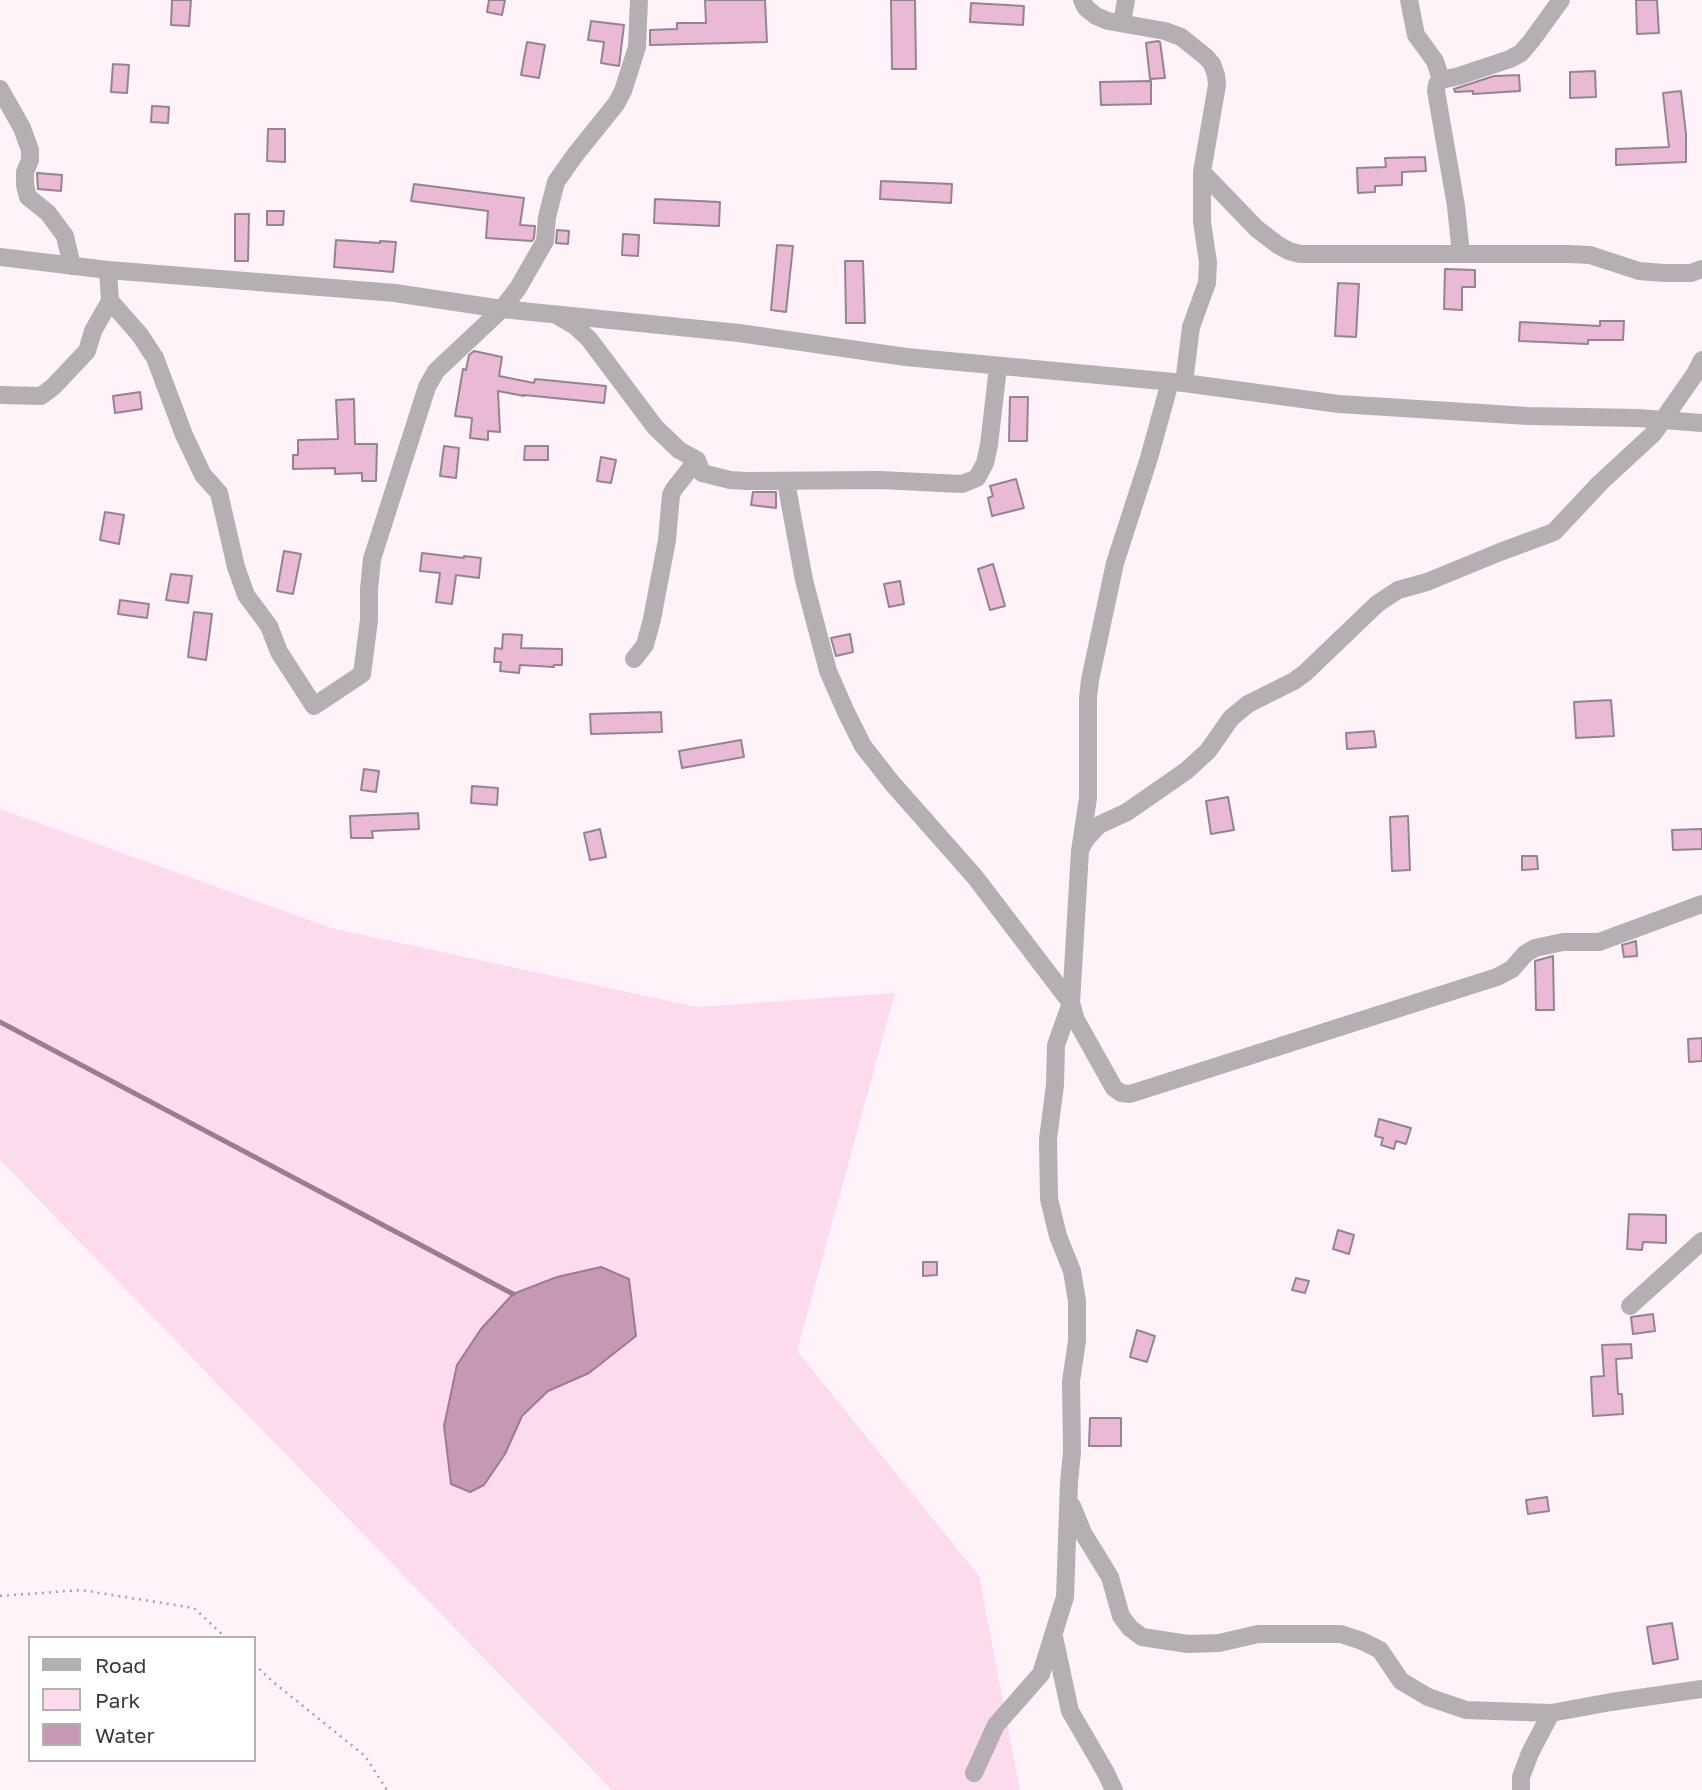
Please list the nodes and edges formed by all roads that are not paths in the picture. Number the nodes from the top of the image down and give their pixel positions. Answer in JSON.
{"nodes":[{"id":1,"x":639,"y":0,"type":"edge"},
{"id":2,"x":1082,"y":0,"type":"edge"},
{"id":3,"x":1126,"y":0,"type":"edge"},
{"id":4,"x":1409,"y":0,"type":"edge"},
{"id":5,"x":1561,"y":0,"type":"edge"},
{"id":6,"x":1122,"y":23,"type":"junction"},
{"id":7,"x":1441,"y":80,"type":"junction"},
{"id":8,"x":0,"y":89,"type":"edge"},
{"id":9,"x":1202,"y":172,"type":"junction"},
{"id":10,"x":1461,"y":254,"type":"junction"},
{"id":11,"x":0,"y":257,"type":"edge"},
{"id":12,"x":72,"y":266,"type":"junction"},
{"id":13,"x":108,"y":270,"type":"junction"},
{"id":14,"x":1702,"y":270,"type":"edge"},
{"id":15,"x":110,"y":301,"type":"junction"},
{"id":16,"x":502,"y":309,"type":"junction"},
{"id":17,"x":555,"y":314,"type":"junction"},
{"id":18,"x":1702,"y":360,"type":"edge"},
{"id":19,"x":998,"y":366,"type":"junction"},
{"id":20,"x":1177,"y":383,"type":"junction"},
{"id":21,"x":0,"y":396,"type":"edge"},
{"id":22,"x":1663,"y":420,"type":"junction"},
{"id":23,"x":1702,"y":423,"type":"edge"},
{"id":24,"x":697,"y":460,"type":"junction"},
{"id":25,"x":786,"y":482,"type":"junction"},
{"id":26,"x":634,"y":659,"type":"dead end"},
{"id":27,"x":1080,"y":851,"type":"junction"},
{"id":28,"x":1702,"y":904,"type":"edge"},
{"id":29,"x":1071,"y":1003,"type":"junction"},
{"id":30,"x":1702,"y":1241,"type":"edge"},
{"id":31,"x":1630,"y":1306,"type":"dead end"},
{"id":32,"x":1069,"y":1498,"type":"junction"},
{"id":33,"x":1054,"y":1633,"type":"junction"},
{"id":34,"x":1702,"y":1689,"type":"edge"},
{"id":35,"x":1551,"y":1713,"type":"junction"},
{"id":36,"x":974,"y":1773,"type":"dead end"},
{"id":37,"x":1114,"y":1790,"type":"edge"},
{"id":38,"x":1521,"y":1790,"type":"edge"}],
"edges":[{"from":1,"to":16,"type":"street"},
{"from":2,"to":6,"type":"street"},
{"from":3,"to":6,"type":"street"},
{"from":4,"to":7,"type":"street"},
{"from":5,"to":7,"type":"street"},
{"from":6,"to":9,"type":"street"},
{"from":7,"to":10,"type":"street"},
{"from":8,"to":12,"type":"street"},
{"from":9,"to":10,"type":"street"},
{"from":9,"to":20,"type":"street"},
{"from":10,"to":14,"type":"street"},
{"from":11,"to":12,"type":"street"},
{"from":12,"to":13,"type":"street"},
{"from":13,"to":15,"type":"street"},
{"from":13,"to":16,"type":"street"},
{"from":15,"to":16,"type":"street"},
{"from":15,"to":21,"type":"street"},
{"from":16,"to":17,"type":"street"},
{"from":17,"to":19,"type":"street"},
{"from":17,"to":24,"type":"street"},
{"from":18,"to":22,"type":"street"},
{"from":19,"to":20,"type":"street"},
{"from":19,"to":25,"type":"street"},
{"from":20,"to":22,"type":"street"},
{"from":20,"to":27,"type":"street"},
{"from":22,"to":23,"type":"street"},
{"from":22,"to":27,"type":"street"},
{"from":24,"to":25,"type":"street"},
{"from":24,"to":26,"type":"street"},
{"from":25,"to":29,"type":"street"},
{"from":27,"to":29,"type":"street"},
{"from":28,"to":29,"type":"street"},
{"from":29,"to":32,"type":"street"},
{"from":30,"to":31,"type":"street"},
{"from":32,"to":33,"type":"street"},
{"from":32,"to":35,"type":"street"},
{"from":33,"to":36,"type":"street"},
{"from":33,"to":37,"type":"street"},
{"from":34,"to":35,"type":"street"},
{"from":35,"to":38,"type":"street"}]}
